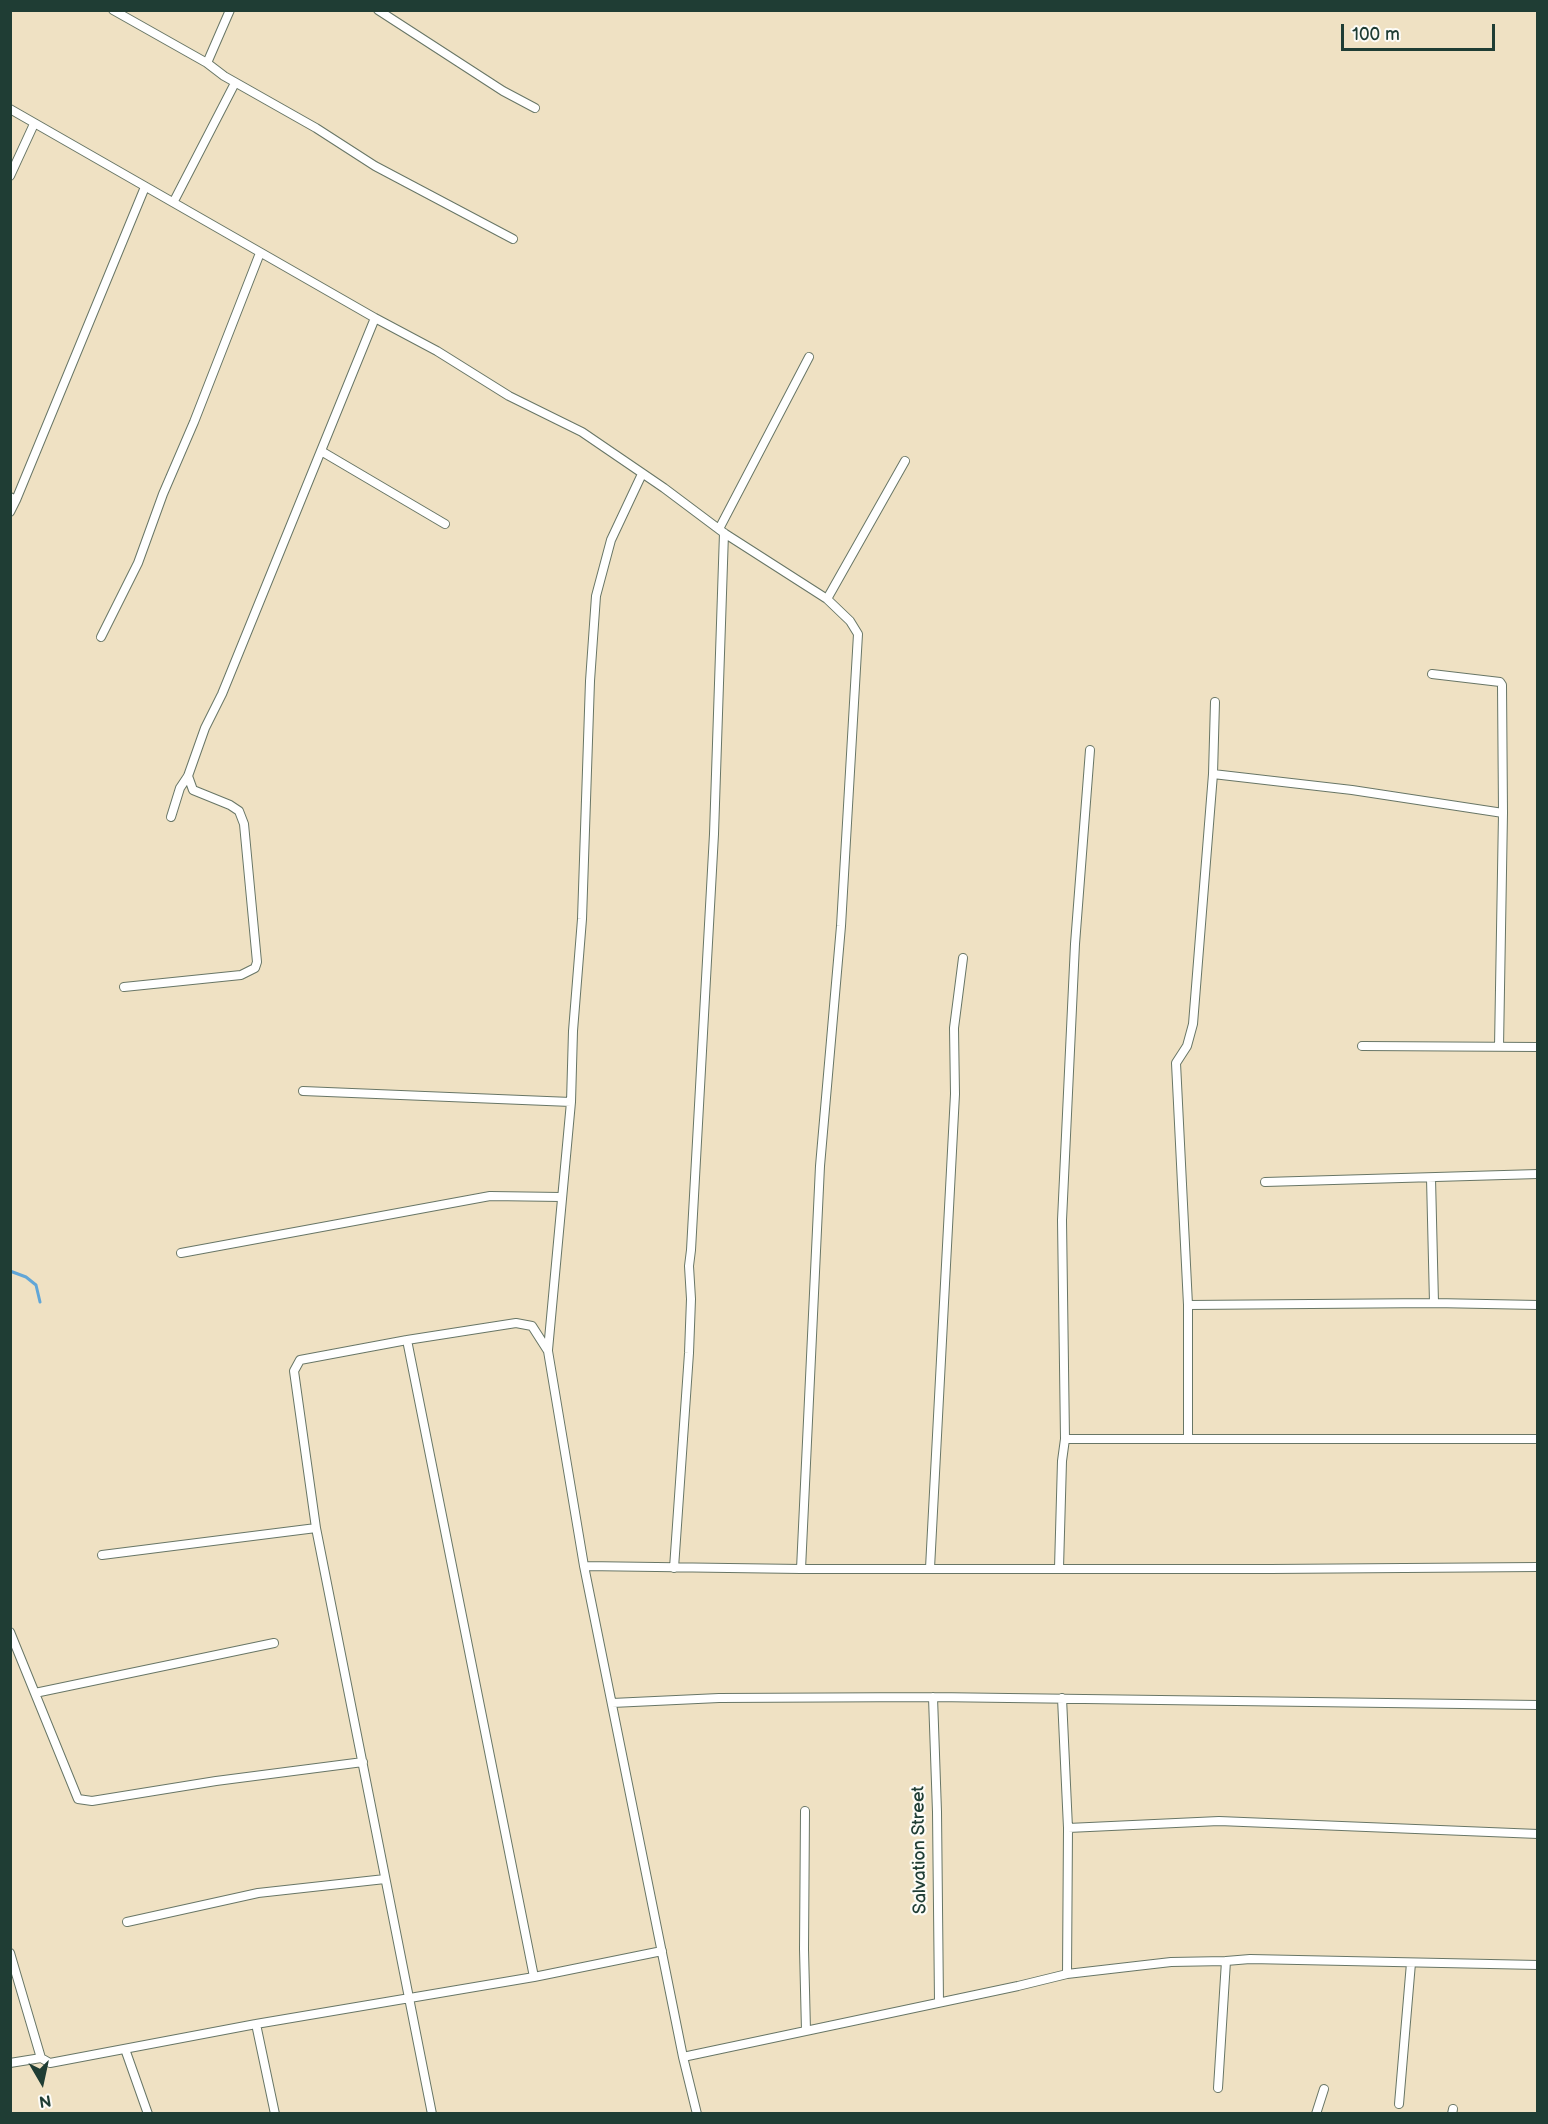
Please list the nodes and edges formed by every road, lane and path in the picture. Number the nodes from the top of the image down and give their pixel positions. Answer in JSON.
{"nodes":[{"id":1,"x":113,"y":10,"type":"edge"},
{"id":2,"x":230,"y":10,"type":"edge"},
{"id":3,"x":378,"y":10,"type":"edge"},
{"id":4,"x":207,"y":63,"type":"junction"},
{"id":5,"x":235,"y":83,"type":"junction"},
{"id":6,"x":534,"y":108,"type":"dead end"},
{"id":7,"x":10,"y":109,"type":"edge"},
{"id":8,"x":34,"y":124,"type":"junction"},
{"id":9,"x":10,"y":176,"type":"edge"},
{"id":10,"x":145,"y":187,"type":"junction"},
{"id":11,"x":174,"y":201,"type":"junction"},
{"id":12,"x":513,"y":239,"type":"dead end"},
{"id":13,"x":260,"y":253,"type":"junction"},
{"id":14,"x":375,"y":318,"type":"junction"},
{"id":15,"x":809,"y":357,"type":"dead end"},
{"id":16,"x":321,"y":451,"type":"junction"},
{"id":17,"x":905,"y":461,"type":"dead end"},
{"id":18,"x":642,"y":474,"type":"junction"},
{"id":19,"x":13,"y":498,"type":"edge"},
{"id":20,"x":10,"y":512,"type":"edge"},
{"id":21,"x":445,"y":524,"type":"dead end"},
{"id":22,"x":722,"y":531,"type":"junction"},
{"id":23,"x":827,"y":599,"type":"junction"},
{"id":24,"x":101,"y":638,"type":"dead end"},
{"id":25,"x":1432,"y":674,"type":"dead end"},
{"id":26,"x":1215,"y":702,"type":"dead end"},
{"id":27,"x":1090,"y":750,"type":"dead end"},
{"id":28,"x":1212,"y":774,"type":"junction"},
{"id":29,"x":188,"y":776,"type":"junction"},
{"id":30,"x":1503,"y":813,"type":"junction"},
{"id":31,"x":171,"y":817,"type":"dead end"},
{"id":32,"x":963,"y":958,"type":"dead end"},
{"id":33,"x":124,"y":987,"type":"dead end"},
{"id":34,"x":1362,"y":1046,"type":"dead end"},
{"id":35,"x":1498,"y":1047,"type":"junction"},
{"id":36,"x":1538,"y":1047,"type":"edge"},
{"id":37,"x":303,"y":1090,"type":"dead end"},
{"id":38,"x":571,"y":1102,"type":"junction"},
{"id":39,"x":1538,"y":1174,"type":"edge"},
{"id":40,"x":1431,"y":1178,"type":"junction"},
{"id":41,"x":1265,"y":1182,"type":"dead end"},
{"id":42,"x":561,"y":1197,"type":"junction"},
{"id":43,"x":182,"y":1252,"type":"dead end"},
{"id":44,"x":1434,"y":1303,"type":"junction"},
{"id":45,"x":1188,"y":1305,"type":"junction"},
{"id":46,"x":1538,"y":1305,"type":"edge"},
{"id":47,"x":407,"y":1340,"type":"junction"},
{"id":48,"x":548,"y":1351,"type":"junction"},
{"id":49,"x":1065,"y":1439,"type":"junction"},
{"id":50,"x":1188,"y":1439,"type":"junction"},
{"id":51,"x":1538,"y":1439,"type":"edge"},
{"id":52,"x":316,"y":1528,"type":"junction"},
{"id":53,"x":102,"y":1555,"type":"dead end"},
{"id":54,"x":584,"y":1566,"type":"junction"},
{"id":55,"x":1538,"y":1567,"type":"edge"},
{"id":56,"x":674,"y":1568,"type":"junction"},
{"id":57,"x":1059,"y":1568,"type":"junction"},
{"id":58,"x":801,"y":1569,"type":"junction"},
{"id":59,"x":930,"y":1569,"type":"junction"},
{"id":60,"x":10,"y":1632,"type":"edge"},
{"id":61,"x":274,"y":1643,"type":"dead end"},
{"id":62,"x":36,"y":1693,"type":"junction"},
{"id":63,"x":933,"y":1697,"type":"junction"},
{"id":64,"x":1062,"y":1698,"type":"junction"},
{"id":65,"x":612,"y":1703,"type":"junction"},
{"id":66,"x":1538,"y":1705,"type":"edge"},
{"id":67,"x":363,"y":1762,"type":"junction"},
{"id":68,"x":805,"y":1811,"type":"dead end"},
{"id":69,"x":1068,"y":1828,"type":"junction"},
{"id":70,"x":1538,"y":1834,"type":"edge"},
{"id":71,"x":385,"y":1878,"type":"junction"},
{"id":72,"x":127,"y":1922,"type":"dead end"},
{"id":73,"x":662,"y":1951,"type":"junction"},
{"id":74,"x":10,"y":1953,"type":"edge"},
{"id":75,"x":1226,"y":1961,"type":"junction"},
{"id":76,"x":1412,"y":1963,"type":"junction"},
{"id":77,"x":1538,"y":1965,"type":"edge"},
{"id":78,"x":1067,"y":1974,"type":"junction"},
{"id":79,"x":534,"y":1977,"type":"junction"},
{"id":80,"x":408,"y":2000,"type":"junction"},
{"id":81,"x":939,"y":2002,"type":"junction"},
{"id":82,"x":256,"y":2024,"type":"junction"},
{"id":83,"x":806,"y":2031,"type":"junction"},
{"id":84,"x":125,"y":2049,"type":"junction"},
{"id":85,"x":683,"y":2057,"type":"junction"},
{"id":86,"x":41,"y":2058,"type":"junction"},
{"id":87,"x":10,"y":2063,"type":"edge"},
{"id":88,"x":1218,"y":2088,"type":"dead end"},
{"id":89,"x":1324,"y":2089,"type":"dead end"},
{"id":90,"x":1399,"y":2104,"type":"dead end"},
{"id":91,"x":148,"y":2114,"type":"edge"},
{"id":92,"x":275,"y":2114,"type":"edge"},
{"id":93,"x":432,"y":2114,"type":"edge"},
{"id":94,"x":697,"y":2114,"type":"edge"},
{"id":95,"x":1316,"y":2114,"type":"edge"}],
"edges":[{"from":1,"to":4,"type":"street"},
{"from":2,"to":4,"type":"street"},
{"from":3,"to":6,"type":"street"},
{"from":4,"to":5,"type":"street"},
{"from":5,"to":11,"type":"street"},
{"from":5,"to":12,"type":"street"},
{"from":7,"to":8,"type":"street"},
{"from":8,"to":9,"type":"street"},
{"from":8,"to":10,"type":"street"},
{"from":10,"to":11,"type":"street"},
{"from":10,"to":19,"type":"street"},
{"from":11,"to":13,"type":"street"},
{"from":13,"to":14,"type":"street"},
{"from":13,"to":24,"type":"street"},
{"from":14,"to":16,"type":"street"},
{"from":14,"to":18,"type":"street"},
{"from":15,"to":22,"type":"street"},
{"from":16,"to":21,"type":"street"},
{"from":16,"to":29,"type":"street"},
{"from":17,"to":23,"type":"street"},
{"from":18,"to":22,"type":"street"},
{"from":18,"to":38,"type":"street"},
{"from":19,"to":20,"type":"street"},
{"from":22,"to":23,"type":"street"},
{"from":22,"to":56,"type":"street"},
{"from":23,"to":58,"type":"street"},
{"from":25,"to":30,"type":"street"},
{"from":26,"to":28,"type":"street"},
{"from":27,"to":49,"type":"street"},
{"from":28,"to":30,"type":"street"},
{"from":28,"to":45,"type":"street"},
{"from":29,"to":31,"type":"street"},
{"from":29,"to":33,"type":"street"},
{"from":30,"to":35,"type":"street"},
{"from":32,"to":59,"type":"street"},
{"from":34,"to":35,"type":"street"},
{"from":35,"to":36,"type":"street"},
{"from":37,"to":38,"type":"street"},
{"from":38,"to":42,"type":"street"},
{"from":39,"to":40,"type":"street"},
{"from":40,"to":41,"type":"street"},
{"from":40,"to":44,"type":"street"},
{"from":42,"to":43,"type":"street"},
{"from":42,"to":48,"type":"street"},
{"from":44,"to":45,"type":"street"},
{"from":44,"to":46,"type":"street"},
{"from":45,"to":50,"type":"street"},
{"from":47,"to":48,"type":"street"},
{"from":47,"to":52,"type":"street"},
{"from":47,"to":79,"type":"street"},
{"from":48,"to":54,"type":"street"},
{"from":49,"to":50,"type":"street"},
{"from":49,"to":57,"type":"street"},
{"from":50,"to":51,"type":"street"},
{"from":52,"to":53,"type":"street"},
{"from":52,"to":67,"type":"street"},
{"from":54,"to":56,"type":"street"},
{"from":54,"to":65,"type":"street"},
{"from":55,"to":57,"type":"street"},
{"from":56,"to":58,"type":"street"},
{"from":57,"to":59,"type":"street"},
{"from":58,"to":59,"type":"street"},
{"from":60,"to":62,"type":"street"},
{"from":61,"to":62,"type":"street"},
{"from":62,"to":67,"type":"street"},
{"from":63,"to":64,"type":"street"},
{"from":63,"to":65,"type":"street"},
{"from":63,"to":81,"type":"street","name":"Salvation Street"},
{"from":64,"to":66,"type":"street"},
{"from":64,"to":69,"type":"street"},
{"from":65,"to":73,"type":"street"},
{"from":67,"to":71,"type":"street"},
{"from":68,"to":83,"type":"street"},
{"from":69,"to":70,"type":"street"},
{"from":69,"to":78,"type":"street"},
{"from":71,"to":72,"type":"street"},
{"from":71,"to":80,"type":"street"},
{"from":73,"to":79,"type":"street"},
{"from":73,"to":85,"type":"street"},
{"from":74,"to":86,"type":"street"},
{"from":75,"to":76,"type":"street"},
{"from":75,"to":78,"type":"street"},
{"from":75,"to":88,"type":"street"},
{"from":76,"to":77,"type":"street"},
{"from":76,"to":90,"type":"street"},
{"from":78,"to":81,"type":"street"},
{"from":79,"to":80,"type":"street"},
{"from":80,"to":82,"type":"street"},
{"from":80,"to":93,"type":"street"},
{"from":81,"to":83,"type":"street"},
{"from":82,"to":84,"type":"street"},
{"from":82,"to":92,"type":"street"},
{"from":83,"to":85,"type":"street"},
{"from":84,"to":86,"type":"street"},
{"from":84,"to":91,"type":"street"},
{"from":85,"to":94,"type":"street"},
{"from":86,"to":87,"type":"street"},
{"from":89,"to":95,"type":"street"}]}
